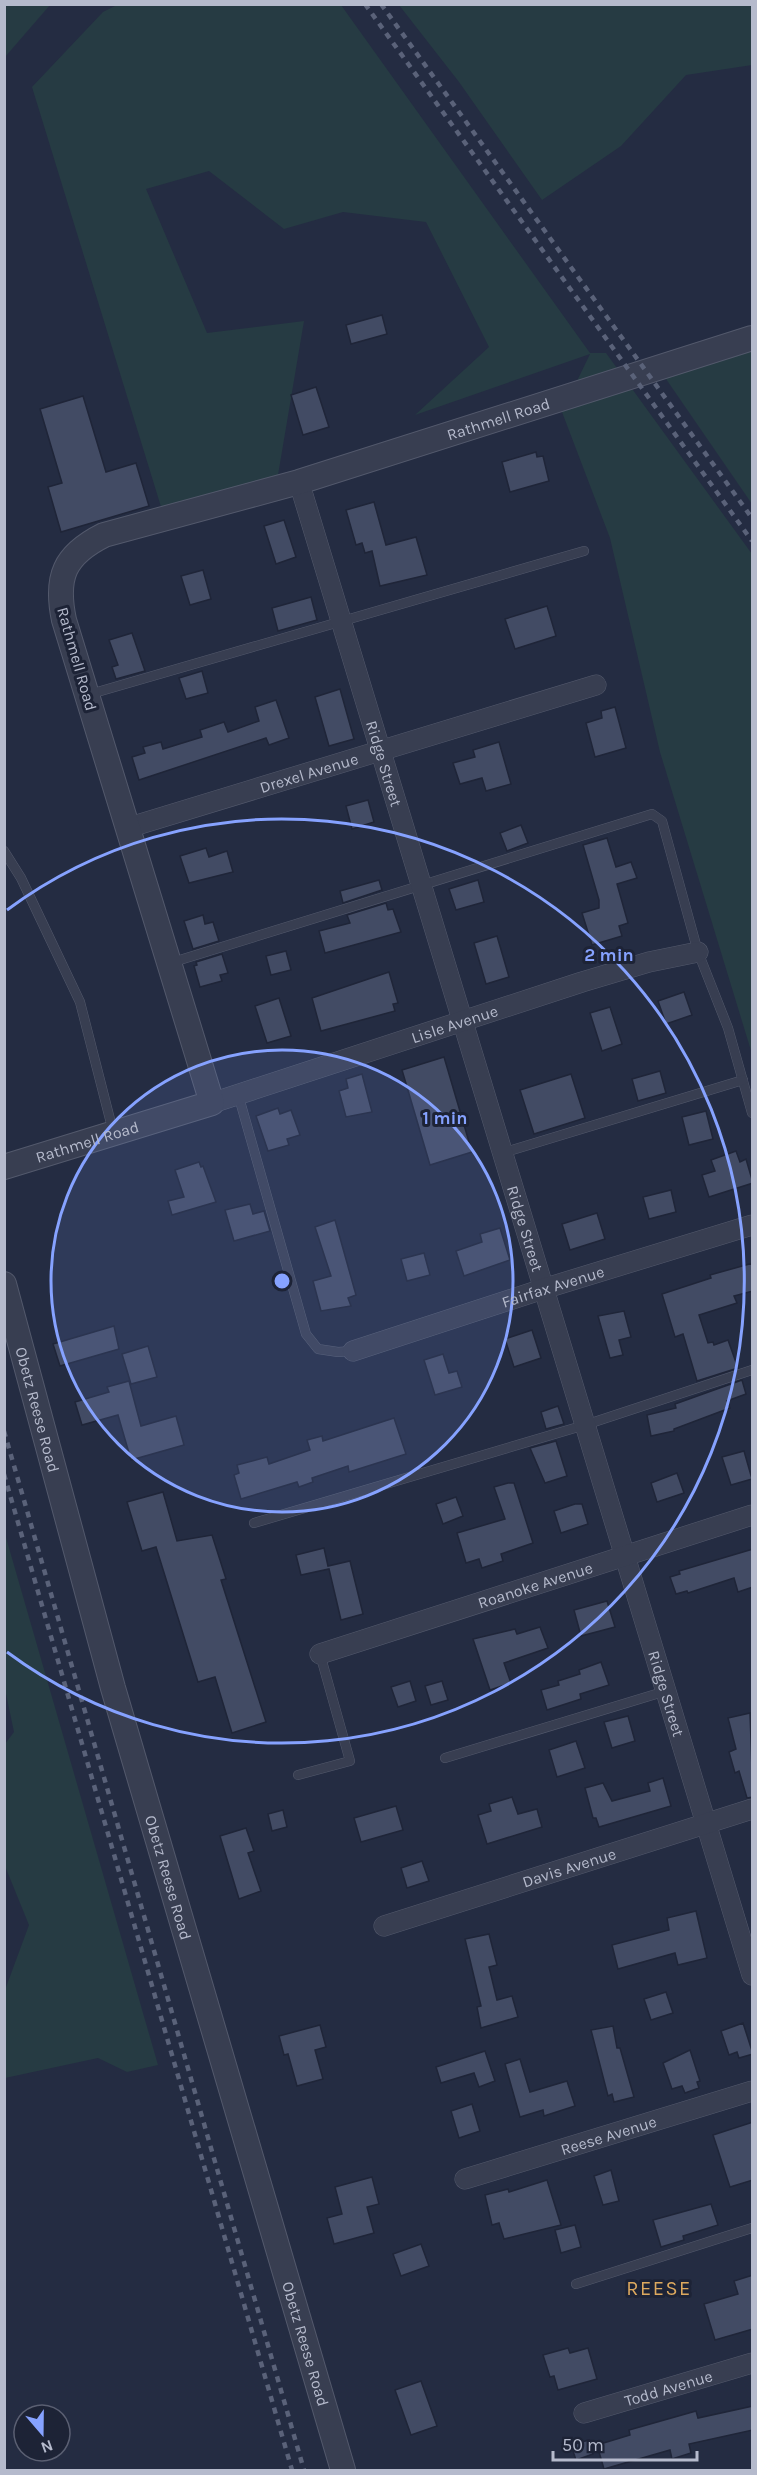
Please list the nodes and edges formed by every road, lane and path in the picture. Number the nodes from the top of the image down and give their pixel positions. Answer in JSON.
{"nodes":[{"id":1,"x":753,"y":338,"type":"edge"},
{"id":2,"x":299,"y":482,"type":"junction"},
{"id":3,"x":584,"y":551,"type":"dead end"},
{"id":4,"x":341,"y":621,"type":"junction"},
{"id":5,"x":596,"y":685,"type":"dead end"},
{"id":6,"x":87,"y":695,"type":"junction"},
{"id":7,"x":380,"y":752,"type":"junction"},
{"id":8,"x":127,"y":828,"type":"junction"},
{"id":9,"x":4,"y":851,"type":"edge"},
{"id":10,"x":421,"y":887,"type":"junction"},
{"id":11,"x":698,"y":952,"type":"junction"},
{"id":12,"x":169,"y":964,"type":"junction"},
{"id":13,"x":461,"y":1020,"type":"junction"},
{"id":14,"x":743,"y":1080,"type":"junction"},
{"id":15,"x":238,"y":1094,"type":"junction"},
{"id":16,"x":212,"y":1102,"type":"junction"},
{"id":17,"x":753,"y":1113,"type":"edge"},
{"id":18,"x":114,"y":1134,"type":"junction"},
{"id":19,"x":502,"y":1153,"type":"junction"},
{"id":20,"x":4,"y":1167,"type":"edge"},
{"id":21,"x":753,"y":1225,"type":"edge"},
{"id":22,"x":4,"y":1284,"type":"edge"},
{"id":23,"x":543,"y":1289,"type":"junction"},
{"id":24,"x":353,"y":1350,"type":"joint"},
{"id":25,"x":753,"y":1370,"type":"edge"},
{"id":26,"x":585,"y":1425,"type":"junction"},
{"id":27,"x":753,"y":1515,"type":"edge"},
{"id":28,"x":254,"y":1523,"type":"dead end"},
{"id":29,"x":625,"y":1555,"type":"junction"},
{"id":30,"x":320,"y":1654,"type":"joint"},
{"id":31,"x":666,"y":1691,"type":"junction"},
{"id":32,"x":445,"y":1758,"type":"dead end"},
{"id":33,"x":298,"y":1775,"type":"dead end"},
{"id":34,"x":753,"y":1809,"type":"edge"},
{"id":35,"x":706,"y":1823,"type":"junction"},
{"id":36,"x":384,"y":1926,"type":"dead end"},
{"id":37,"x":751,"y":1964,"type":"edge"},
{"id":38,"x":753,"y":2091,"type":"edge"},
{"id":39,"x":465,"y":2179,"type":"dead end"},
{"id":40,"x":753,"y":2228,"type":"edge"},
{"id":41,"x":576,"y":2284,"type":"dead end"},
{"id":42,"x":753,"y":2363,"type":"edge"},
{"id":43,"x":584,"y":2413,"type":"dead end"},
{"id":44,"x":343,"y":2470,"type":"edge"}],
"edges":[{"from":1,"to":2,"type":"street","name":"Rathmell Road"},
{"from":2,"to":4,"type":"street","name":"Ridge Street"},
{"from":2,"to":6,"type":"street","name":"Rathmell Road"},
{"from":3,"to":4,"type":"lane"},
{"from":4,"to":6,"type":"lane"},
{"from":4,"to":7,"type":"street","name":"Ridge Street"},
{"from":5,"to":7,"type":"street","name":"Drexel Avenue"},
{"from":6,"to":8,"type":"street","name":"Rathmell Road"},
{"from":7,"to":8,"type":"street","name":"Drexel Avenue"},
{"from":7,"to":10,"type":"street","name":"Ridge Street"},
{"from":8,"to":12,"type":"street","name":"Rathmell Road"},
{"from":9,"to":18,"type":"lane"},
{"from":10,"to":11,"type":"lane"},
{"from":10,"to":12,"type":"lane"},
{"from":10,"to":13,"type":"street","name":"Ridge Street"},
{"from":11,"to":13,"type":"street","name":"Lisle Avenue"},
{"from":11,"to":14,"type":"lane"},
{"from":12,"to":16,"type":"street","name":"Rathmell Road"},
{"from":13,"to":15,"type":"street","name":"Lisle Avenue"},
{"from":13,"to":19,"type":"street","name":"Ridge Street"},
{"from":14,"to":17,"type":"lane"},
{"from":14,"to":19,"type":"lane"},
{"from":15,"to":16,"type":"street","name":"Lisle Avenue"},
{"from":15,"to":24,"type":"lane"},
{"from":16,"to":18,"type":"street","name":"Rathmell Road"},
{"from":18,"to":20,"type":"street","name":"Rathmell Road"},
{"from":19,"to":23,"type":"street","name":"Ridge Street"},
{"from":21,"to":23,"type":"street","name":"Fairfax Avenue"},
{"from":22,"to":44,"type":"street","name":"Obetz Reese Road"},
{"from":23,"to":24,"type":"street","name":"Fairfax Avenue"},
{"from":23,"to":26,"type":"street","name":"Ridge Street"},
{"from":25,"to":26,"type":"lane"},
{"from":26,"to":28,"type":"lane"},
{"from":26,"to":29,"type":"street","name":"Ridge Street"},
{"from":27,"to":29,"type":"street","name":"Roanoke Avenue"},
{"from":29,"to":30,"type":"street","name":"Roanoke Avenue"},
{"from":29,"to":31,"type":"street","name":"Ridge Street"},
{"from":30,"to":33,"type":"lane"},
{"from":31,"to":32,"type":"lane"},
{"from":31,"to":35,"type":"street","name":"Ridge Street"},
{"from":34,"to":35,"type":"street","name":"Davis Avenue"},
{"from":35,"to":36,"type":"street","name":"Davis Avenue"},
{"from":35,"to":37,"type":"street","name":"Ridge Street"},
{"from":38,"to":39,"type":"street","name":"Reese Avenue"},
{"from":40,"to":41,"type":"lane"},
{"from":42,"to":43,"type":"street","name":"Todd Avenue"}]}
